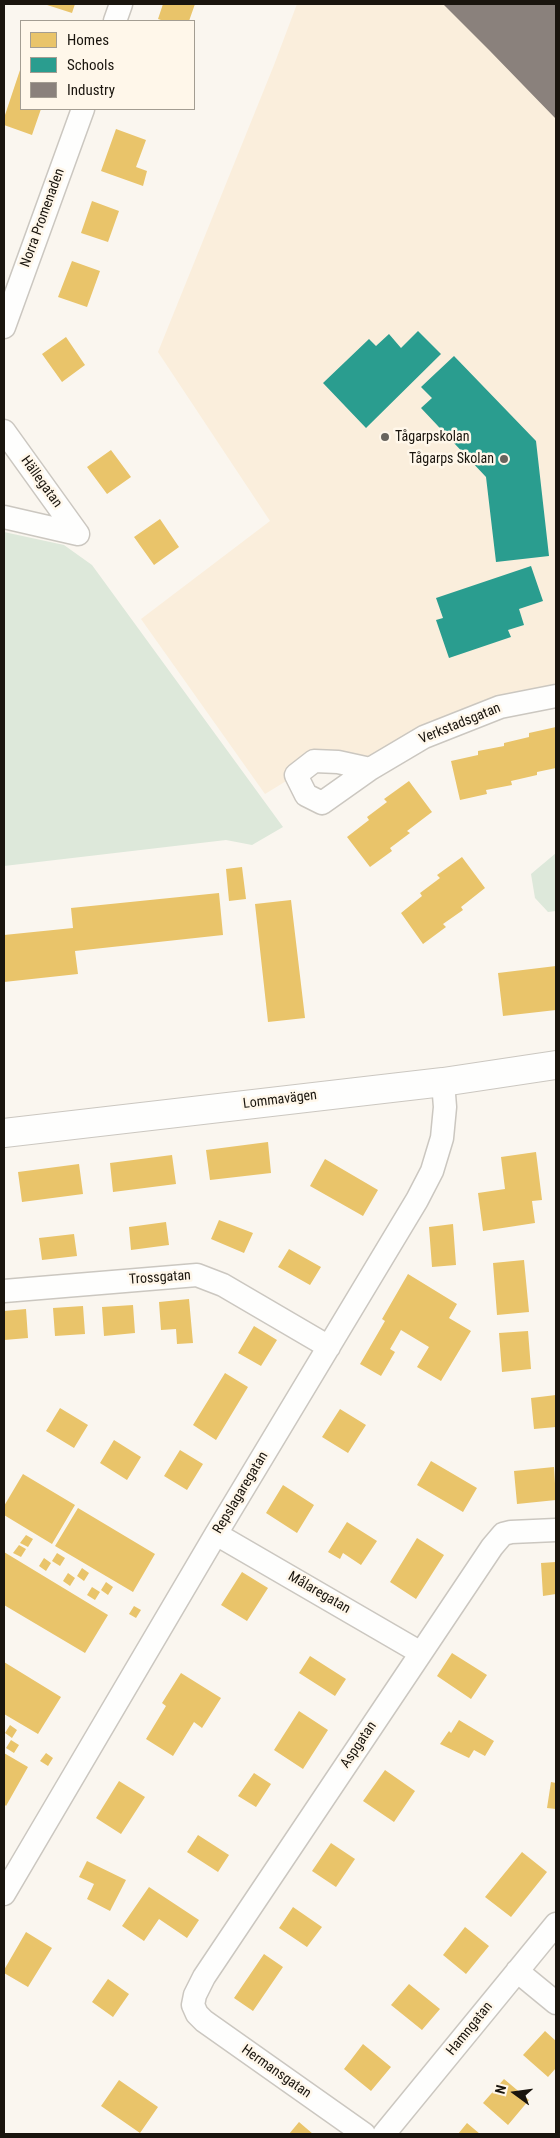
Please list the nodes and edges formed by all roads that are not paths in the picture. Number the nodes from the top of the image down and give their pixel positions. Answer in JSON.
{"nodes":[{"id":1,"x":121,"y":4,"type":"edge"},
{"id":2,"x":114,"y":20,"type":"edge"},
{"id":3,"x":83,"y":110,"type":"edge"},
{"id":4,"x":4,"y":326,"type":"edge"},
{"id":5,"x":4,"y":431,"type":"edge"},
{"id":6,"x":4,"y":517,"type":"edge"},
{"id":7,"x":556,"y":696,"type":"edge"},
{"id":8,"x":370,"y":769,"type":"dead end"},
{"id":9,"x":556,"y":1065,"type":"edge"},
{"id":10,"x":443,"y":1082,"type":"junction"},
{"id":11,"x":4,"y":1133,"type":"edge"},
{"id":12,"x":4,"y":1291,"type":"edge"},
{"id":13,"x":329,"y":1347,"type":"junction"},
{"id":14,"x":556,"y":1530,"type":"edge"},
{"id":15,"x":216,"y":1534,"type":"junction"},
{"id":16,"x":421,"y":1652,"type":"junction"},
{"id":17,"x":4,"y":1894,"type":"edge"},
{"id":18,"x":556,"y":1924,"type":"edge"},
{"id":19,"x":517,"y":1971,"type":"junction"},
{"id":20,"x":552,"y":1992,"type":"edge"},
{"id":21,"x":193,"y":2005,"type":"joint"},
{"id":22,"x":364,"y":2134,"type":"edge"},
{"id":23,"x":384,"y":2134,"type":"edge"}],
"edges":[{"from":1,"to":2,"type":"street"},
{"from":3,"to":4,"type":"street","name":"Norra Promenaden"},
{"from":5,"to":6,"type":"street","name":"Hällegatan"},
{"from":7,"to":8,"type":"street","name":"Verkstadsgatan"},
{"from":9,"to":10,"type":"street","name":"Lommavägen"},
{"from":10,"to":11,"type":"street","name":"Lommavägen"},
{"from":10,"to":13,"type":"street","name":"Repslagaregatan"},
{"from":12,"to":13,"type":"street","name":"Trossgatan"},
{"from":13,"to":15,"type":"street","name":"Repslagaregatan"},
{"from":14,"to":16,"type":"street","name":"Aspgatan"},
{"from":15,"to":16,"type":"street","name":"Målaregatan"},
{"from":15,"to":17,"type":"street","name":"Repslagaregatan"},
{"from":16,"to":21,"type":"street","name":"Aspgatan"},
{"from":18,"to":19,"type":"street","name":"Hamngatan"},
{"from":19,"to":20,"type":"street"},
{"from":19,"to":23,"type":"street","name":"Hamngatan"},
{"from":21,"to":22,"type":"street","name":"Hermansgatan"}]}
